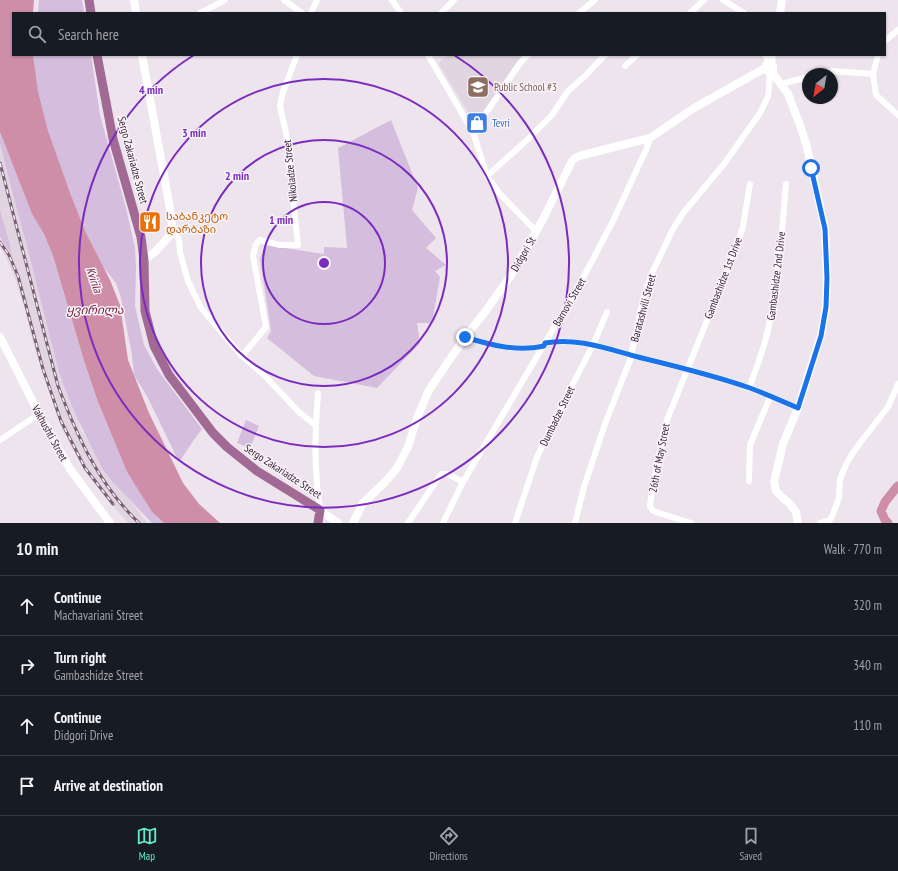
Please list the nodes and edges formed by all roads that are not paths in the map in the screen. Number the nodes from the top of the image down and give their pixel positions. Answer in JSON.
{"nodes":[{"id":1,"x":88,"y":0,"type":"edge"},
{"id":2,"x":134,"y":0,"type":"edge"},
{"id":3,"x":224,"y":0,"type":"edge"},
{"id":4,"x":284,"y":0,"type":"edge"},
{"id":5,"x":317,"y":0,"type":"edge"},
{"id":6,"x":392,"y":0,"type":"edge"},
{"id":7,"x":454,"y":0,"type":"edge"},
{"id":8,"x":595,"y":0,"type":"edge"},
{"id":9,"x":704,"y":0,"type":"edge"},
{"id":10,"x":723,"y":0,"type":"edge"},
{"id":11,"x":782,"y":0,"type":"edge"},
{"id":12,"x":91,"y":12,"type":"edge"},
{"id":13,"x":136,"y":12,"type":"edge"},
{"id":14,"x":202,"y":12,"type":"edge"},
{"id":15,"x":301,"y":12,"type":"edge"},
{"id":16,"x":311,"y":12,"type":"edge"},
{"id":17,"x":400,"y":12,"type":"edge"},
{"id":18,"x":442,"y":12,"type":"edge"},
{"id":19,"x":580,"y":12,"type":"edge"},
{"id":20,"x":691,"y":12,"type":"edge"},
{"id":21,"x":742,"y":12,"type":"edge"},
{"id":22,"x":780,"y":12,"type":"edge"},
{"id":23,"x":898,"y":30,"type":"edge"},
{"id":24,"x":886,"y":40,"type":"edge"},
{"id":25,"x":97,"y":56,"type":"edge"},
{"id":26,"x":142,"y":56,"type":"edge"},
{"id":27,"x":296,"y":56,"type":"edge"},
{"id":28,"x":429,"y":56,"type":"edge"},
{"id":29,"x":527,"y":56,"type":"edge"},
{"id":30,"x":604,"y":56,"type":"edge"},
{"id":31,"x":636,"y":56,"type":"edge"},
{"id":32,"x":766,"y":56,"type":"edge"},
{"id":33,"x":772,"y":56,"type":"edge"},
{"id":34,"x":878,"y":56,"type":"edge"},
{"id":35,"x":624,"y":66,"type":"dead end"},
{"id":36,"x":769,"y":68,"type":"junction"},
{"id":37,"x":838,"y":71,"type":"edge"},
{"id":38,"x":872,"y":74,"type":"junction"},
{"id":39,"x":802,"y":79,"type":"edge"},
{"id":40,"x":781,"y":84,"type":"junction"},
{"id":41,"x":898,"y":115,"type":"edge"},
{"id":42,"x":473,"y":132,"type":"junction"},
{"id":43,"x":650,"y":138,"type":"junction"},
{"id":44,"x":488,"y":176,"type":"junction"},
{"id":45,"x":750,"y":184,"type":"dead end"},
{"id":46,"x":786,"y":184,"type":"dead end"},
{"id":47,"x":173,"y":232,"type":"junction"},
{"id":48,"x":536,"y":232,"type":"junction"},
{"id":49,"x":144,"y":260,"type":"junction"},
{"id":50,"x":607,"y":312,"type":"dead end"},
{"id":51,"x":0,"y":337,"type":"edge"},
{"id":52,"x":465,"y":337,"type":"junction"},
{"id":53,"x":544,"y":345,"type":"junction"},
{"id":54,"x":592,"y":345,"type":"junction"},
{"id":55,"x":631,"y":355,"type":"junction"},
{"id":56,"x":242,"y":356,"type":"junction"},
{"id":57,"x":688,"y":370,"type":"junction"},
{"id":58,"x":898,"y":384,"type":"edge"},
{"id":59,"x":749,"y":388,"type":"junction"},
{"id":60,"x":318,"y":393,"type":"dead end"},
{"id":61,"x":770,"y":397,"type":"junction"},
{"id":62,"x":798,"y":408,"type":"junction"},
{"id":63,"x":39,"y":414,"type":"junction"},
{"id":64,"x":316,"y":426,"type":"junction"},
{"id":65,"x":0,"y":440,"type":"edge"},
{"id":66,"x":749,"y":480,"type":"dead end"},
{"id":67,"x":463,"y":482,"type":"junction"},
{"id":68,"x":319,"y":517,"type":"edge"},
{"id":69,"x":110,"y":523,"type":"edge"},
{"id":70,"x":338,"y":523,"type":"edge"},
{"id":71,"x":353,"y":523,"type":"edge"},
{"id":72,"x":408,"y":523,"type":"edge"},
{"id":73,"x":443,"y":523,"type":"edge"},
{"id":74,"x":515,"y":523,"type":"edge"},
{"id":75,"x":575,"y":523,"type":"edge"},
{"id":76,"x":691,"y":523,"type":"edge"},
{"id":77,"x":798,"y":523,"type":"edge"},
{"id":78,"x":820,"y":523,"type":"edge"}],
"edges":[{"from":1,"to":12,"type":"main road"},
{"from":2,"to":13,"type":"street"},
{"from":3,"to":14,"type":"street"},
{"from":4,"to":15,"type":"street"},
{"from":5,"to":16,"type":"street"},
{"from":6,"to":17,"type":"street"},
{"from":7,"to":18,"type":"street"},
{"from":8,"to":19,"type":"street"},
{"from":9,"to":20,"type":"street"},
{"from":10,"to":21,"type":"street"},
{"from":11,"to":22,"type":"street"},
{"from":23,"to":24,"type":"street"},
{"from":25,"to":49,"type":"main road","name":"Sergo Zakariadze Street"},
{"from":26,"to":47,"type":"street"},
{"from":27,"to":56,"type":"street","name":"Nikoladze Street"},
{"from":28,"to":42,"type":"street"},
{"from":29,"to":42,"type":"street"},
{"from":30,"to":44,"type":"street"},
{"from":31,"to":35,"type":"street"},
{"from":32,"to":36,"type":"street","name":"Baratashvili Street"},
{"from":33,"to":36,"type":"street"},
{"from":34,"to":38,"type":"street"},
{"from":36,"to":40,"type":"street"},
{"from":36,"to":43,"type":"street","name":"Didgori St"},
{"from":36,"to":55,"type":"street","name":"Baratashvili Street"},
{"from":37,"to":38,"type":"street"},
{"from":38,"to":41,"type":"street"},
{"from":39,"to":40,"type":"street"},
{"from":40,"to":62,"type":"street"},
{"from":42,"to":44,"type":"street"},
{"from":43,"to":48,"type":"street","name":"Didgori St"},
{"from":43,"to":53,"type":"street","name":"Barnovi Street"},
{"from":44,"to":48,"type":"street"},
{"from":45,"to":57,"type":"street","name":"Gambashidze 1st Drive"},
{"from":46,"to":59,"type":"street","name":"Gambashidze 2nd Drive"},
{"from":47,"to":49,"type":"street"},
{"from":47,"to":56,"type":"street"},
{"from":48,"to":52,"type":"street","name":"Didgori St"},
{"from":49,"to":68,"type":"main road","name":"Sergo Zakariadze Street"},
{"from":50,"to":54,"type":"street","name":"Dumbadze Street"},
{"from":51,"to":63,"type":"street","name":"Vakhushti Street"},
{"from":52,"to":53,"type":"street"},
{"from":52,"to":71,"type":"street","name":"Didgori St"},
{"from":53,"to":54,"type":"street"},
{"from":53,"to":67,"type":"street","name":"Barnovi Street"},
{"from":54,"to":55,"type":"street"},
{"from":54,"to":74,"type":"street","name":"Dumbadze Street"},
{"from":55,"to":57,"type":"street"},
{"from":55,"to":75,"type":"street","name":"Baratashvili Street"},
{"from":56,"to":64,"type":"street"},
{"from":57,"to":59,"type":"street"},
{"from":57,"to":76,"type":"street","name":"26th of May Street"},
{"from":58,"to":78,"type":"street"},
{"from":59,"to":61,"type":"street"},
{"from":60,"to":64,"type":"street"},
{"from":61,"to":62,"type":"street"},
{"from":61,"to":66,"type":"street"},
{"from":62,"to":77,"type":"street"},
{"from":63,"to":65,"type":"street"},
{"from":63,"to":69,"type":"street","name":"Vakhushti Street"},
{"from":64,"to":68,"type":"street"},
{"from":67,"to":72,"type":"street"},
{"from":67,"to":73,"type":"street","name":"Barnovi Street"},
{"from":68,"to":70,"type":"street","name":"Sergo Zakariadze Street"}]}
